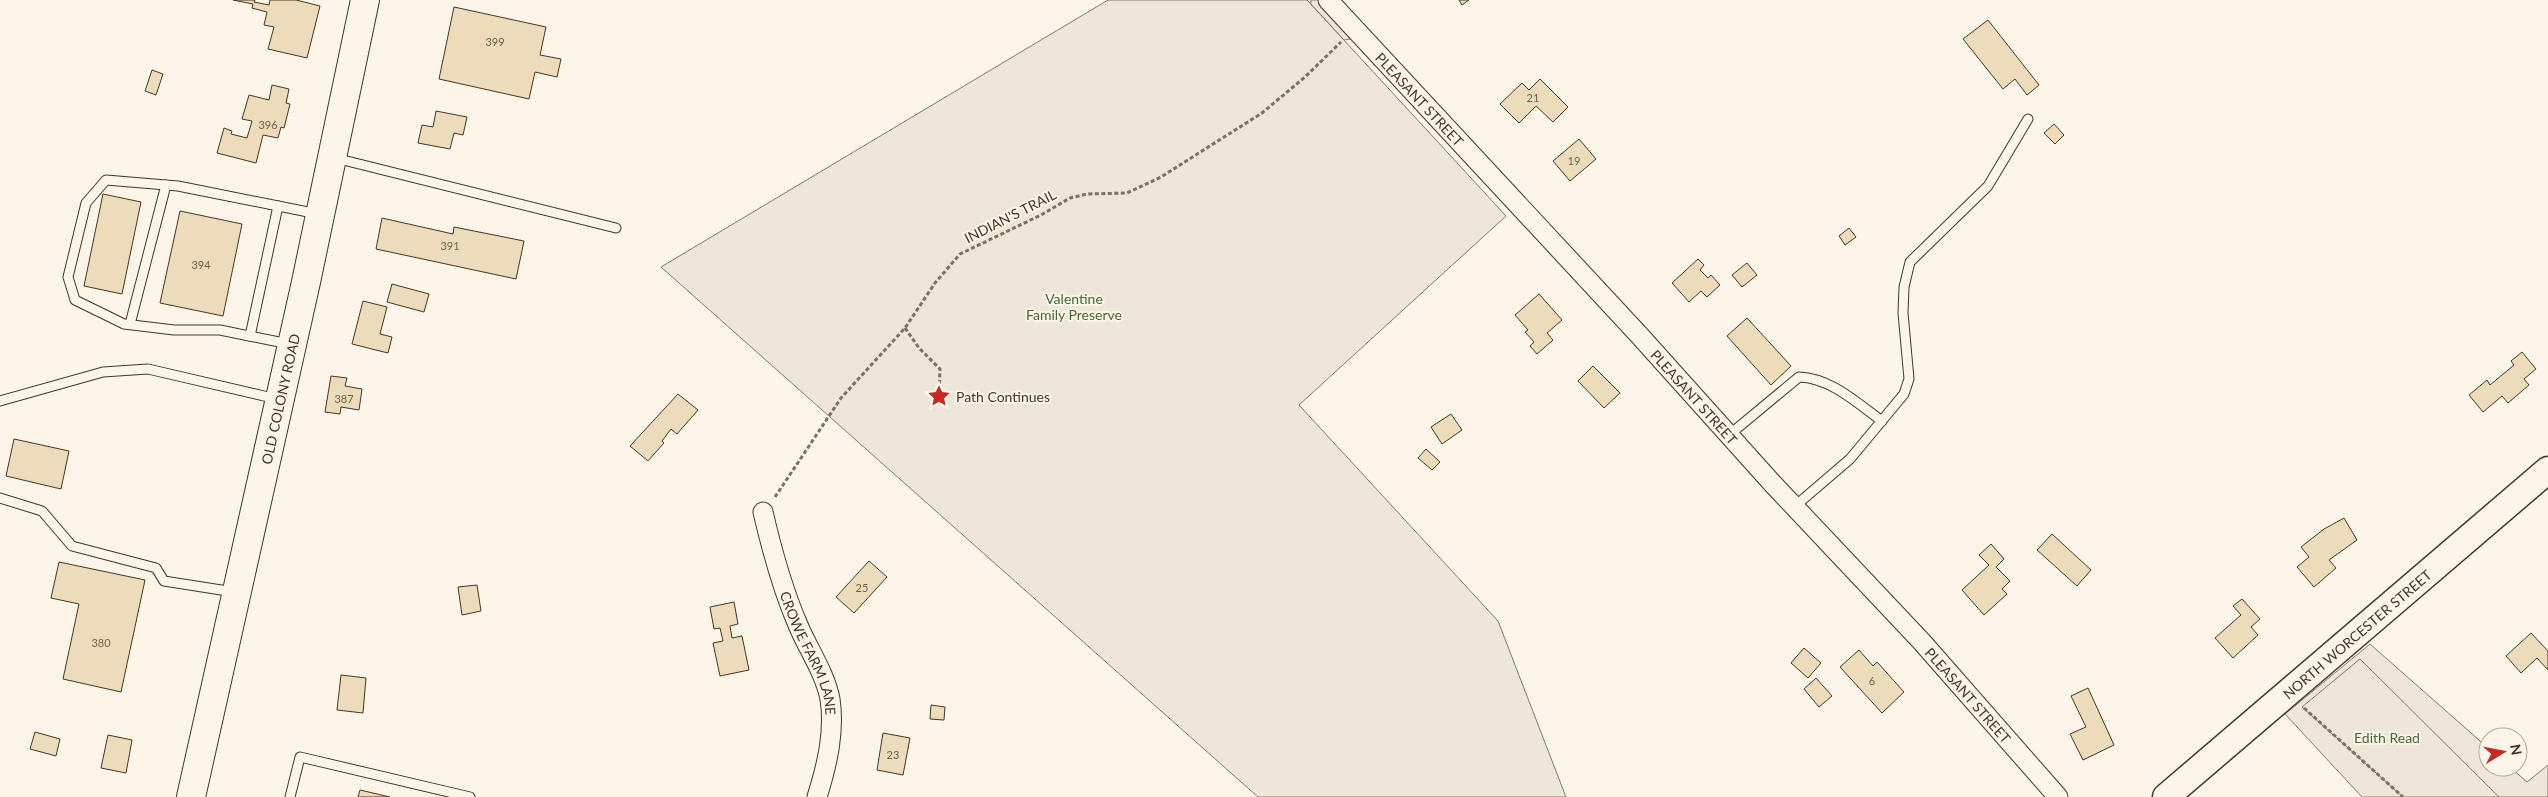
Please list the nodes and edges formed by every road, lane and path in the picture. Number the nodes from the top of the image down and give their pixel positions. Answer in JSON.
{"nodes":[{"id":1,"x":366,"y":0,"type":"edge"},
{"id":2,"x":1328,"y":0,"type":"edge"},
{"id":3,"x":1344,"y":40,"type":"dead end"},
{"id":4,"x":2028,"y":119,"type":"dead end"},
{"id":5,"x":332,"y":158,"type":"junction"},
{"id":6,"x":166,"y":185,"type":"junction"},
{"id":7,"x":278,"y":206,"type":"junction"},
{"id":8,"x":320,"y":215,"type":"junction"},
{"id":9,"x":616,"y":228,"type":"dead end"},
{"id":10,"x":130,"y":324,"type":"junction"},
{"id":11,"x":905,"y":328,"type":"junction"},
{"id":12,"x":250,"y":336,"type":"junction"},
{"id":13,"x":292,"y":345,"type":"junction"},
{"id":14,"x":939,"y":396,"type":"dead end"},
{"id":15,"x":280,"y":400,"type":"junction"},
{"id":16,"x":0,"y":401,"type":"edge"},
{"id":17,"x":1882,"y":421,"type":"junction"},
{"id":18,"x":1729,"y":435,"type":"junction"},
{"id":19,"x":2548,"y":470,"type":"edge"},
{"id":20,"x":0,"y":498,"type":"edge"},
{"id":21,"x":1794,"y":507,"type":"junction"},
{"id":22,"x":763,"y":512,"type":"joint"},
{"id":23,"x":236,"y":592,"type":"junction"},
{"id":24,"x":2286,"y":693,"type":"junction"},
{"id":25,"x":191,"y":797,"type":"edge"},
{"id":26,"x":290,"y":797,"type":"edge"},
{"id":27,"x":470,"y":797,"type":"edge"},
{"id":28,"x":818,"y":797,"type":"edge"},
{"id":29,"x":2058,"y":797,"type":"edge"},
{"id":30,"x":2166,"y":797,"type":"edge"},
{"id":31,"x":2403,"y":797,"type":"edge"}],
"edges":[{"from":1,"to":5,"type":"highway","name":"OLD COLONY ROAD"},
{"from":2,"to":18,"type":"street","name":"PLEASANT STREET"},
{"from":3,"to":11,"type":"path","name":"INDIAN'S TRAIL"},
{"from":4,"to":17,"type":"lane"},
{"from":5,"to":8,"type":"highway","name":"OLD COLONY ROAD"},
{"from":5,"to":9,"type":"lane"},
{"from":6,"to":7,"type":"lane"},
{"from":6,"to":10,"type":"lane"},
{"from":6,"to":10,"type":"lane"},
{"from":7,"to":8,"type":"lane"},
{"from":7,"to":12,"type":"lane"},
{"from":8,"to":13,"type":"highway","name":"OLD COLONY ROAD"},
{"from":10,"to":12,"type":"lane"},
{"from":11,"to":14,"type":"path"},
{"from":11,"to":22,"type":"path","name":"INDIAN'S TRAIL"},
{"from":12,"to":13,"type":"lane"},
{"from":13,"to":15,"type":"highway","name":"OLD COLONY ROAD"},
{"from":15,"to":16,"type":"lane"},
{"from":15,"to":23,"type":"highway","name":"OLD COLONY ROAD"},
{"from":17,"to":18,"type":"lane"},
{"from":17,"to":21,"type":"lane"},
{"from":18,"to":21,"type":"street","name":"PLEASANT STREET"},
{"from":19,"to":24,"type":"street","name":"NORTH WORCESTER STREET"},
{"from":20,"to":23,"type":"lane"},
{"from":21,"to":29,"type":"street","name":"PLEASANT STREET"},
{"from":22,"to":28,"type":"street","name":"CROWE FARM LANE"},
{"from":23,"to":25,"type":"highway","name":"OLD COLONY ROAD"},
{"from":24,"to":30,"type":"street","name":"NORTH WORCESTER STREET"},
{"from":24,"to":31,"type":"path"},
{"from":26,"to":27,"type":"lane"}]}
